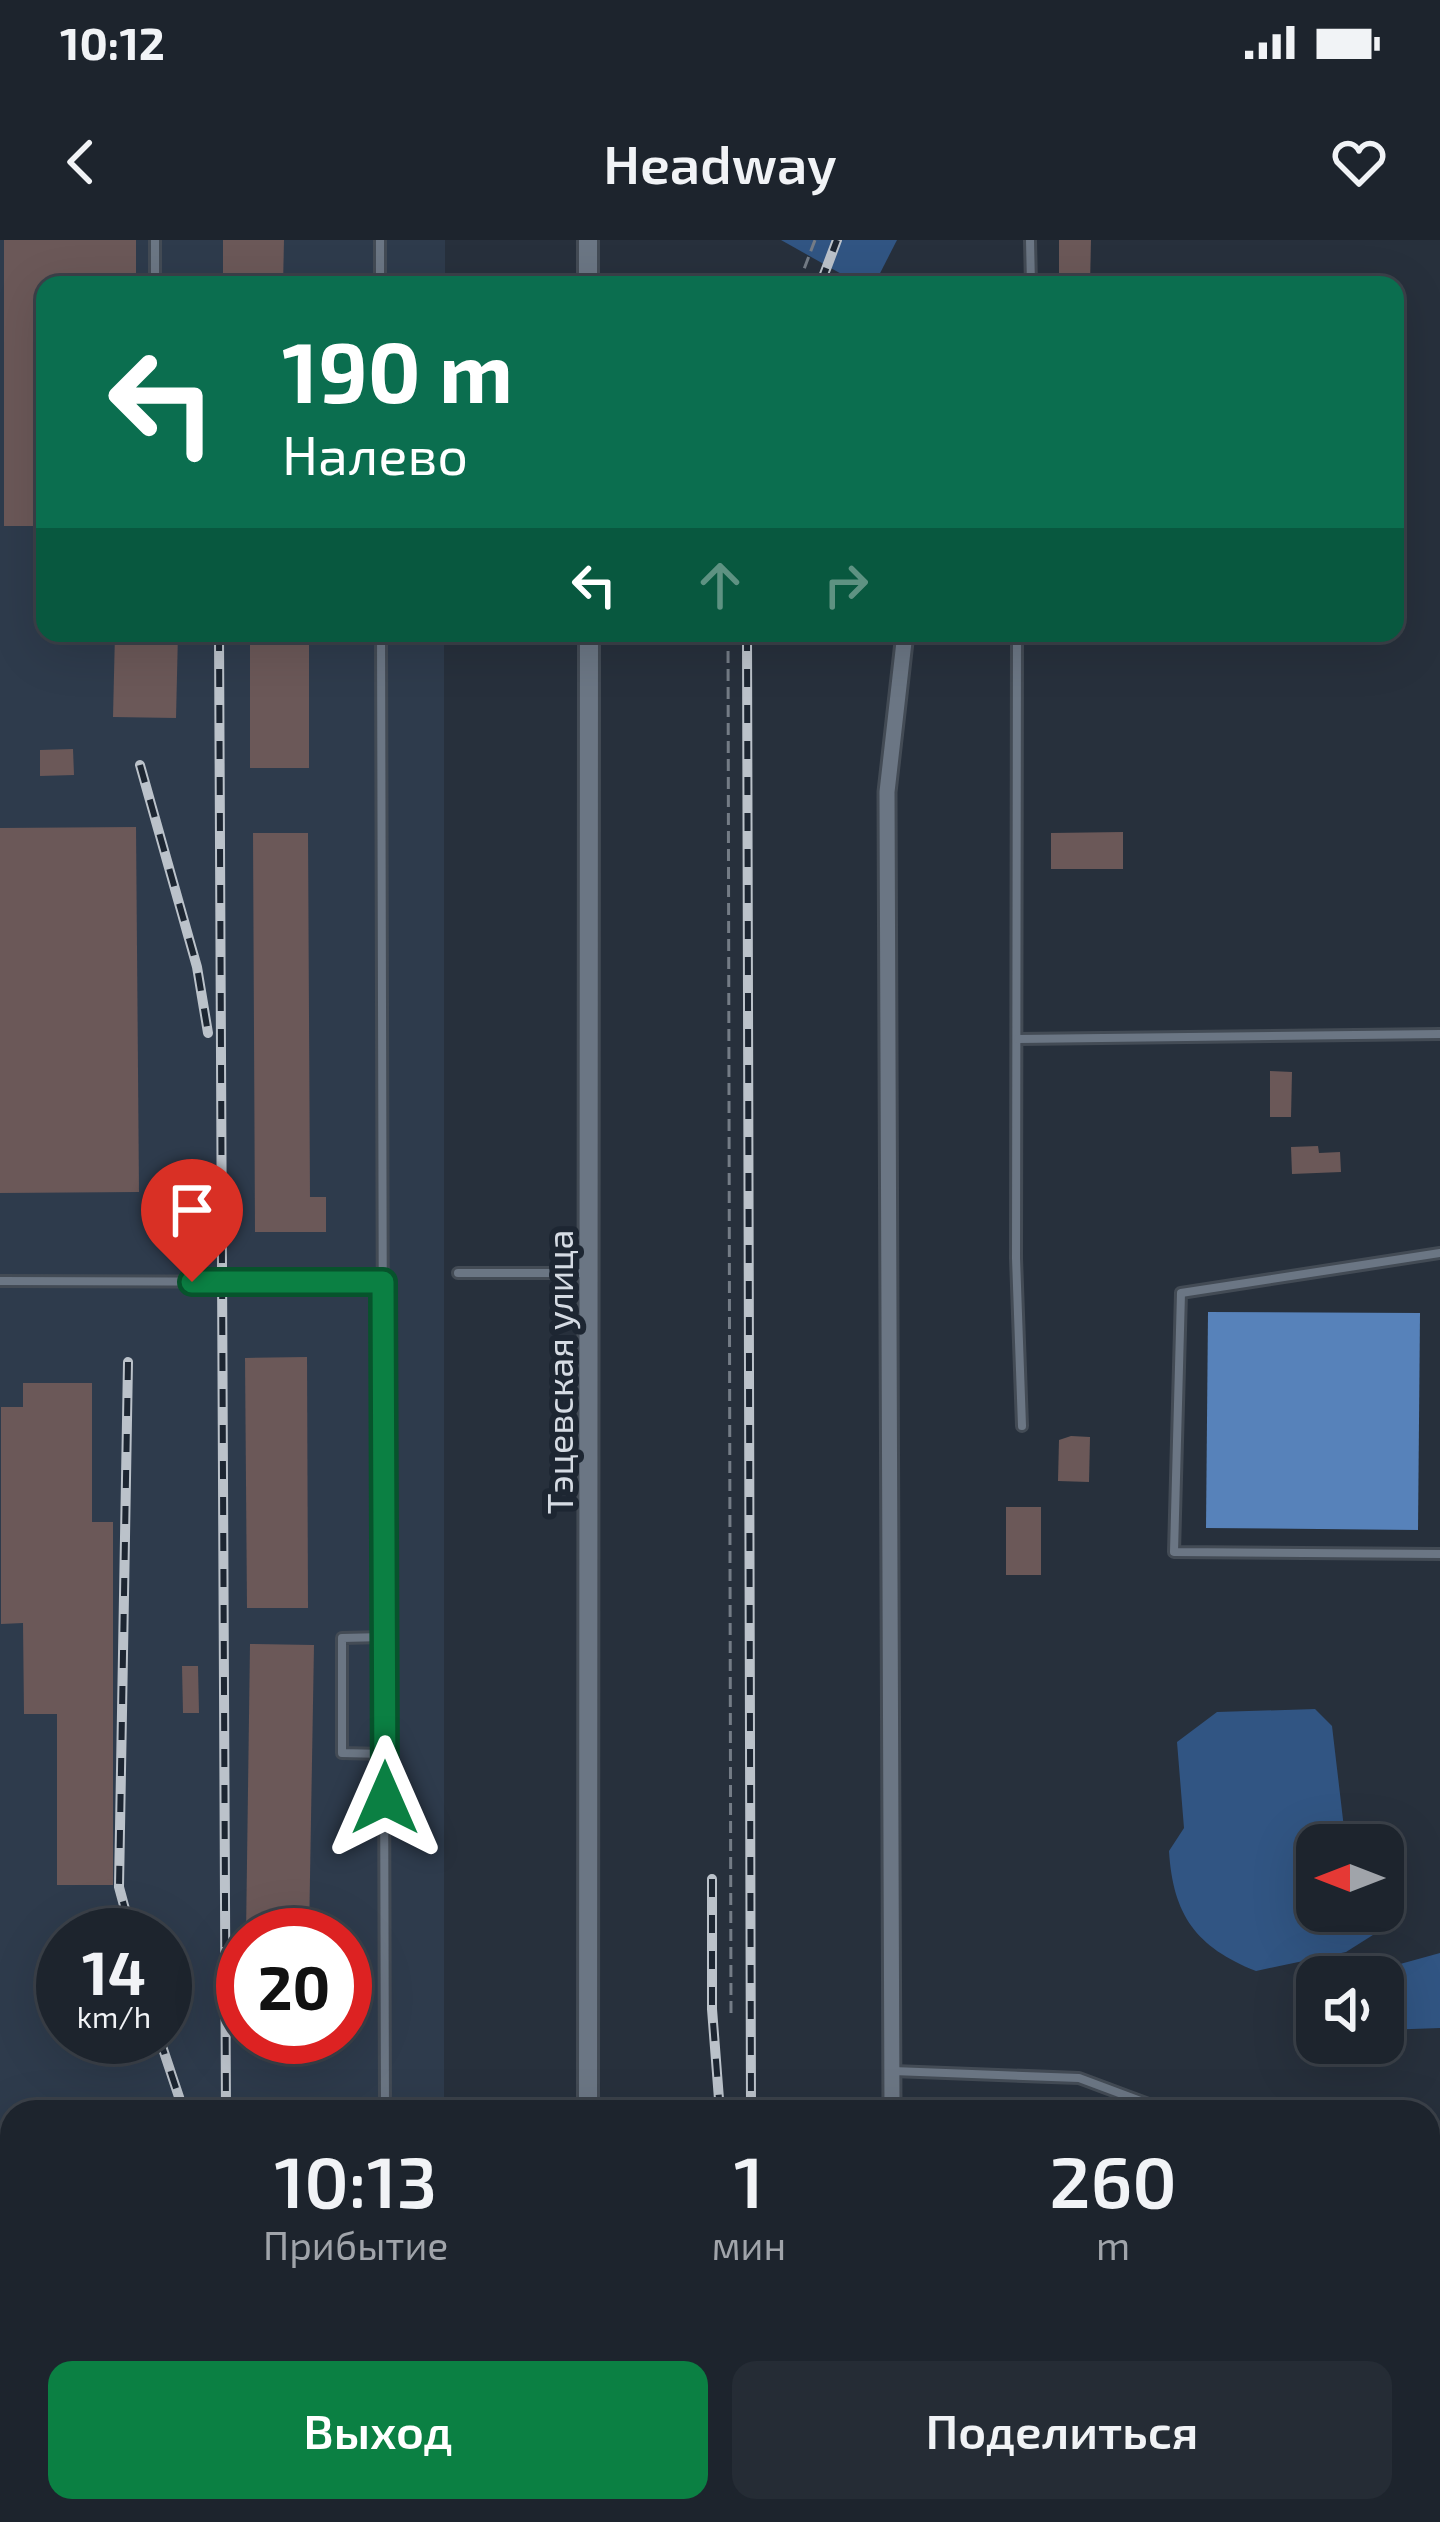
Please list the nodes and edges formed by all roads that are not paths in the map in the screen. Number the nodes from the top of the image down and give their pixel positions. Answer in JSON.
{"nodes":[{"id":1,"x":154,"y":240,"type":"edge"},
{"id":2,"x":380,"y":240,"type":"edge"},
{"id":3,"x":588,"y":240,"type":"edge"},
{"id":4,"x":1030,"y":240,"type":"edge"},
{"id":5,"x":155,"y":276,"type":"edge"},
{"id":6,"x":380,"y":276,"type":"edge"},
{"id":7,"x":588,"y":276,"type":"edge"},
{"id":8,"x":1031,"y":276,"type":"edge"},
{"id":9,"x":381,"y":642,"type":"edge"},
{"id":10,"x":589,"y":642,"type":"edge"},
{"id":11,"x":904,"y":642,"type":"edge"},
{"id":12,"x":1017,"y":642,"type":"edge"},
{"id":13,"x":1440,"y":1034,"type":"edge"},
{"id":14,"x":1018,"y":1040,"type":"junction"},
{"id":15,"x":1440,"y":1253,"type":"edge"},
{"id":16,"x":458,"y":1273,"type":"dead end"},
{"id":17,"x":591,"y":1273,"type":"junction"},
{"id":18,"x":0,"y":1281,"type":"edge"},
{"id":19,"x":383,"y":1282,"type":"junction"},
{"id":20,"x":1022,"y":1426,"type":"dead end"},
{"id":21,"x":1440,"y":1554,"type":"edge"},
{"id":22,"x":384,"y":1636,"type":"junction"},
{"id":23,"x":384,"y":1754,"type":"junction"},
{"id":24,"x":891,"y":2072,"type":"junction"},
{"id":25,"x":385,"y":2100,"type":"edge"},
{"id":26,"x":589,"y":2100,"type":"edge"},
{"id":27,"x":892,"y":2100,"type":"edge"},
{"id":28,"x":1138,"y":2100,"type":"edge"}],
"edges":[{"from":1,"to":5,"type":"lane"},
{"from":2,"to":6,"type":"lane"},
{"from":3,"to":7,"type":"street"},
{"from":4,"to":8,"type":"lane"},
{"from":9,"to":19,"type":"lane"},
{"from":10,"to":17,"type":"street","name":"Тэцевская улица"},
{"from":11,"to":24,"type":"street"},
{"from":12,"to":14,"type":"lane"},
{"from":13,"to":14,"type":"lane"},
{"from":14,"to":20,"type":"lane"},
{"from":15,"to":21,"type":"lane"},
{"from":16,"to":17,"type":"lane"},
{"from":17,"to":26,"type":"street","name":"Тэцевская улица"},
{"from":18,"to":19,"type":"lane"},
{"from":19,"to":22,"type":"lane"},
{"from":22,"to":23,"type":"lane"},
{"from":22,"to":23,"type":"lane"},
{"from":23,"to":25,"type":"lane"},
{"from":24,"to":27,"type":"street"},
{"from":24,"to":28,"type":"lane"}]}
